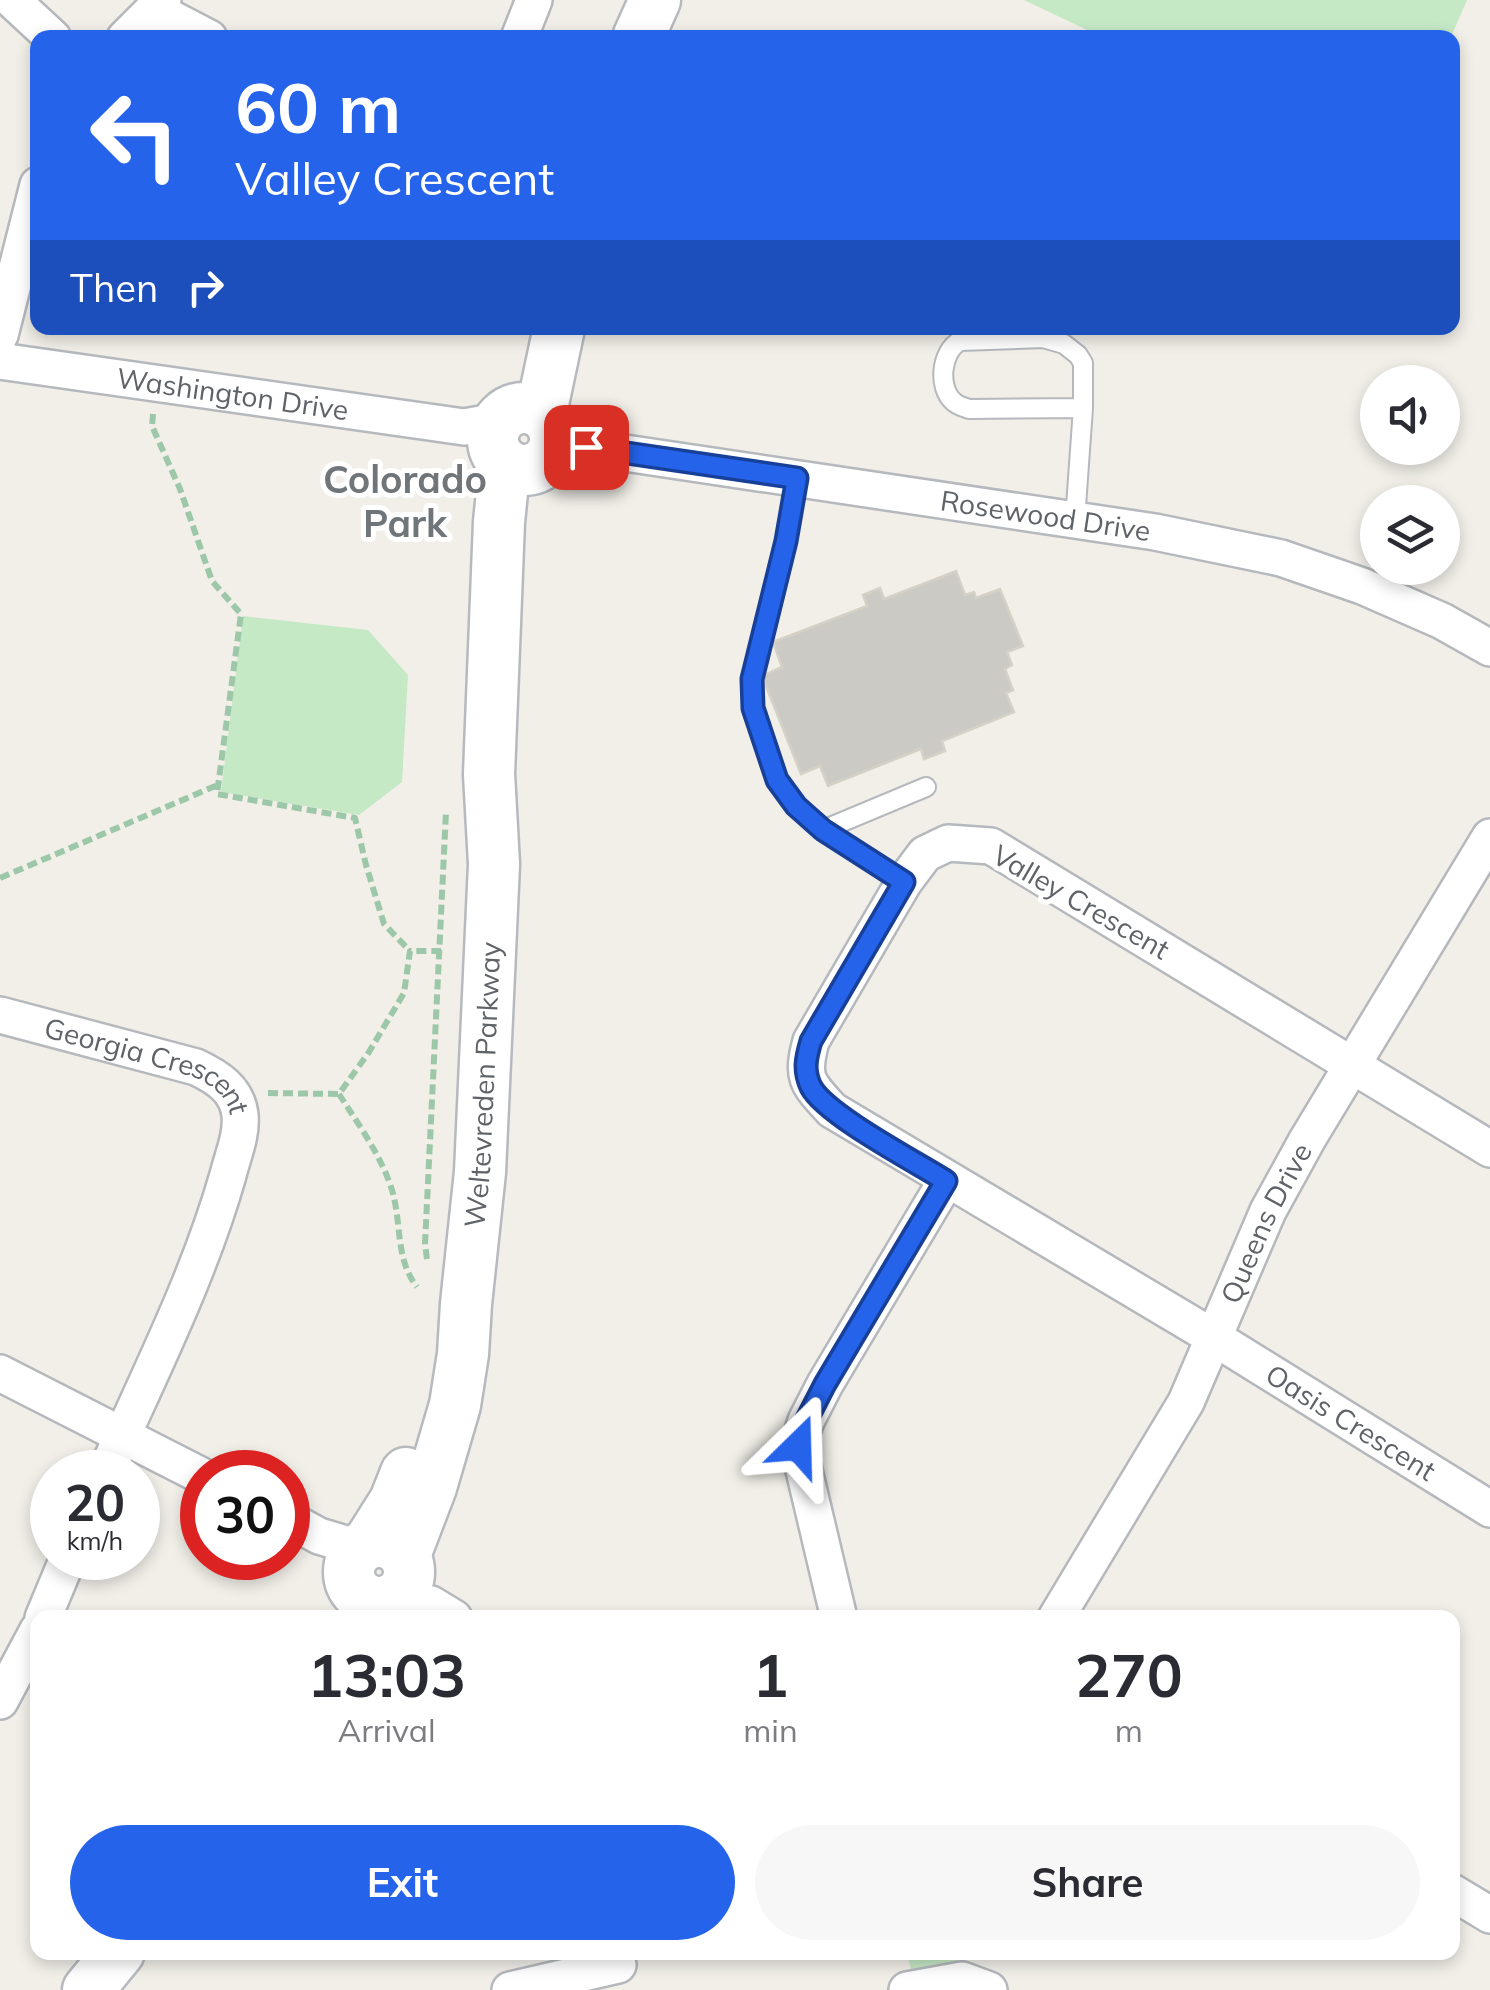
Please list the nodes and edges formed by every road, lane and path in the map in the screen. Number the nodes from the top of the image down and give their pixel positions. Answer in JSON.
{"nodes":[{"id":1,"x":12,"y":0,"type":"edge"},
{"id":2,"x":534,"y":0,"type":"edge"},
{"id":3,"x":655,"y":0,"type":"edge"},
{"id":4,"x":159,"y":5,"type":"edge"},
{"id":5,"x":44,"y":30,"type":"edge"},
{"id":6,"x":133,"y":30,"type":"edge"},
{"id":7,"x":197,"y":30,"type":"edge"},
{"id":8,"x":522,"y":30,"type":"edge"},
{"id":9,"x":642,"y":30,"type":"edge"},
{"id":10,"x":30,"y":216,"type":"edge"},
{"id":11,"x":0,"y":335,"type":"edge"},
{"id":12,"x":528,"y":335,"type":"edge"},
{"id":13,"x":557,"y":335,"type":"edge"},
{"id":14,"x":0,"y":361,"type":"edge"},
{"id":15,"x":156,"y":383,"type":"junction"},
{"id":16,"x":1083,"y":408,"type":"junction"},
{"id":17,"x":524,"y":438,"type":"junction"},
{"id":18,"x":797,"y":478,"type":"junction"},
{"id":19,"x":1075,"y":520,"type":"junction"},
{"id":20,"x":1490,"y":648,"type":"edge"},
{"id":21,"x":220,"y":784,"type":"junction"},
{"id":22,"x":926,"y":787,"type":"dead end"},
{"id":23,"x":446,"y":812,"type":"dead end"},
{"id":24,"x":823,"y":830,"type":"junction"},
{"id":25,"x":1490,"y":837,"type":"edge"},
{"id":26,"x":0,"y":878,"type":"edge"},
{"id":27,"x":904,"y":882,"type":"junction"},
{"id":28,"x":410,"y":951,"type":"junction"},
{"id":29,"x":441,"y":951,"type":"junction"},
{"id":30,"x":0,"y":1015,"type":"edge"},
{"id":31,"x":1352,"y":1064,"type":"junction"},
{"id":32,"x":232,"y":1092,"type":"junction"},
{"id":33,"x":339,"y":1094,"type":"junction"},
{"id":34,"x":1490,"y":1149,"type":"edge"},
{"id":35,"x":946,"y":1181,"type":"junction"},
{"id":36,"x":428,"y":1265,"type":"dead end"},
{"id":37,"x":417,"y":1288,"type":"dead end"},
{"id":38,"x":1213,"y":1337,"type":"junction"},
{"id":39,"x":0,"y":1372,"type":"edge"},
{"id":40,"x":122,"y":1435,"type":"junction"},
{"id":41,"x":116,"y":1450,"type":"edge"},
{"id":42,"x":180,"y":1465,"type":"edge"},
{"id":43,"x":1490,"y":1510,"type":"edge"},
{"id":44,"x":310,"y":1534,"type":"edge"},
{"id":45,"x":59,"y":1580,"type":"edge"},
{"id":46,"x":381,"y":1582,"type":"edge"},
{"id":47,"x":46,"y":1610,"type":"edge"},
{"id":48,"x":837,"y":1610,"type":"edge"},
{"id":49,"x":1061,"y":1610,"type":"edge"},
{"id":50,"x":30,"y":1645,"type":"edge"},
{"id":51,"x":0,"y":1701,"type":"edge"},
{"id":52,"x":1460,"y":1897,"type":"edge"},
{"id":53,"x":1490,"y":1915,"type":"edge"},
{"id":54,"x":112,"y":1960,"type":"edge"},
{"id":55,"x":620,"y":1969,"type":"edge"},
{"id":56,"x":88,"y":1990,"type":"edge"},
{"id":57,"x":510,"y":1990,"type":"edge"},
{"id":58,"x":908,"y":1990,"type":"edge"},
{"id":59,"x":989,"y":1990,"type":"edge"}],
"edges":[{"from":1,"to":5,"type":"street"},
{"from":2,"to":8,"type":"street"},
{"from":3,"to":9,"type":"street"},
{"from":4,"to":6,"type":"street"},
{"from":4,"to":7,"type":"street"},
{"from":10,"to":11,"type":"street"},
{"from":12,"to":17,"type":"street","name":"Weltevreden Parkway"},
{"from":13,"to":17,"type":"street","name":"Weltevreden Parkway"},
{"from":14,"to":15,"type":"street","name":"Washington Drive"},
{"from":15,"to":17,"type":"street","name":"Washington Drive"},
{"from":15,"to":21,"type":"path"},
{"from":16,"to":16,"type":"lane"},
{"from":16,"to":19,"type":"lane"},
{"from":17,"to":18,"type":"street","name":"Rosewood Drive"},
{"from":17,"to":46,"type":"street","name":"Weltevreden Parkway"},
{"from":18,"to":19,"type":"street","name":"Rosewood Drive"},
{"from":18,"to":24,"type":"lane"},
{"from":19,"to":20,"type":"street","name":"Rosewood Drive"},
{"from":21,"to":26,"type":"path"},
{"from":21,"to":28,"type":"path"},
{"from":22,"to":24,"type":"lane"},
{"from":23,"to":29,"type":"path"},
{"from":24,"to":27,"type":"lane"},
{"from":25,"to":31,"type":"street","name":"Queens Drive"},
{"from":27,"to":31,"type":"street","name":"Valley Crescent"},
{"from":27,"to":35,"type":"street","name":"Valley Crescent"},
{"from":28,"to":29,"type":"path"},
{"from":28,"to":33,"type":"path"},
{"from":29,"to":36,"type":"path"},
{"from":30,"to":32,"type":"street","name":"Georgia Crescent"},
{"from":31,"to":34,"type":"street"},
{"from":31,"to":38,"type":"street","name":"Queens Drive"},
{"from":32,"to":33,"type":"path"},
{"from":32,"to":40,"type":"street","name":"Georgia Crescent"},
{"from":33,"to":37,"type":"path"},
{"from":35,"to":38,"type":"street","name":"Valley Crescent"},
{"from":35,"to":48,"type":"street"},
{"from":38,"to":43,"type":"street","name":"Oasis Crescent"},
{"from":38,"to":49,"type":"street","name":"Queens Drive"},
{"from":39,"to":40,"type":"street"},
{"from":40,"to":41,"type":"street","name":"Georgia Crescent"},
{"from":40,"to":42,"type":"street"},
{"from":44,"to":46,"type":"street"},
{"from":45,"to":47,"type":"street"},
{"from":50,"to":51,"type":"street"},
{"from":52,"to":53,"type":"street"},
{"from":54,"to":56,"type":"street"},
{"from":55,"to":57,"type":"street"},
{"from":58,"to":59,"type":"street"}]}
